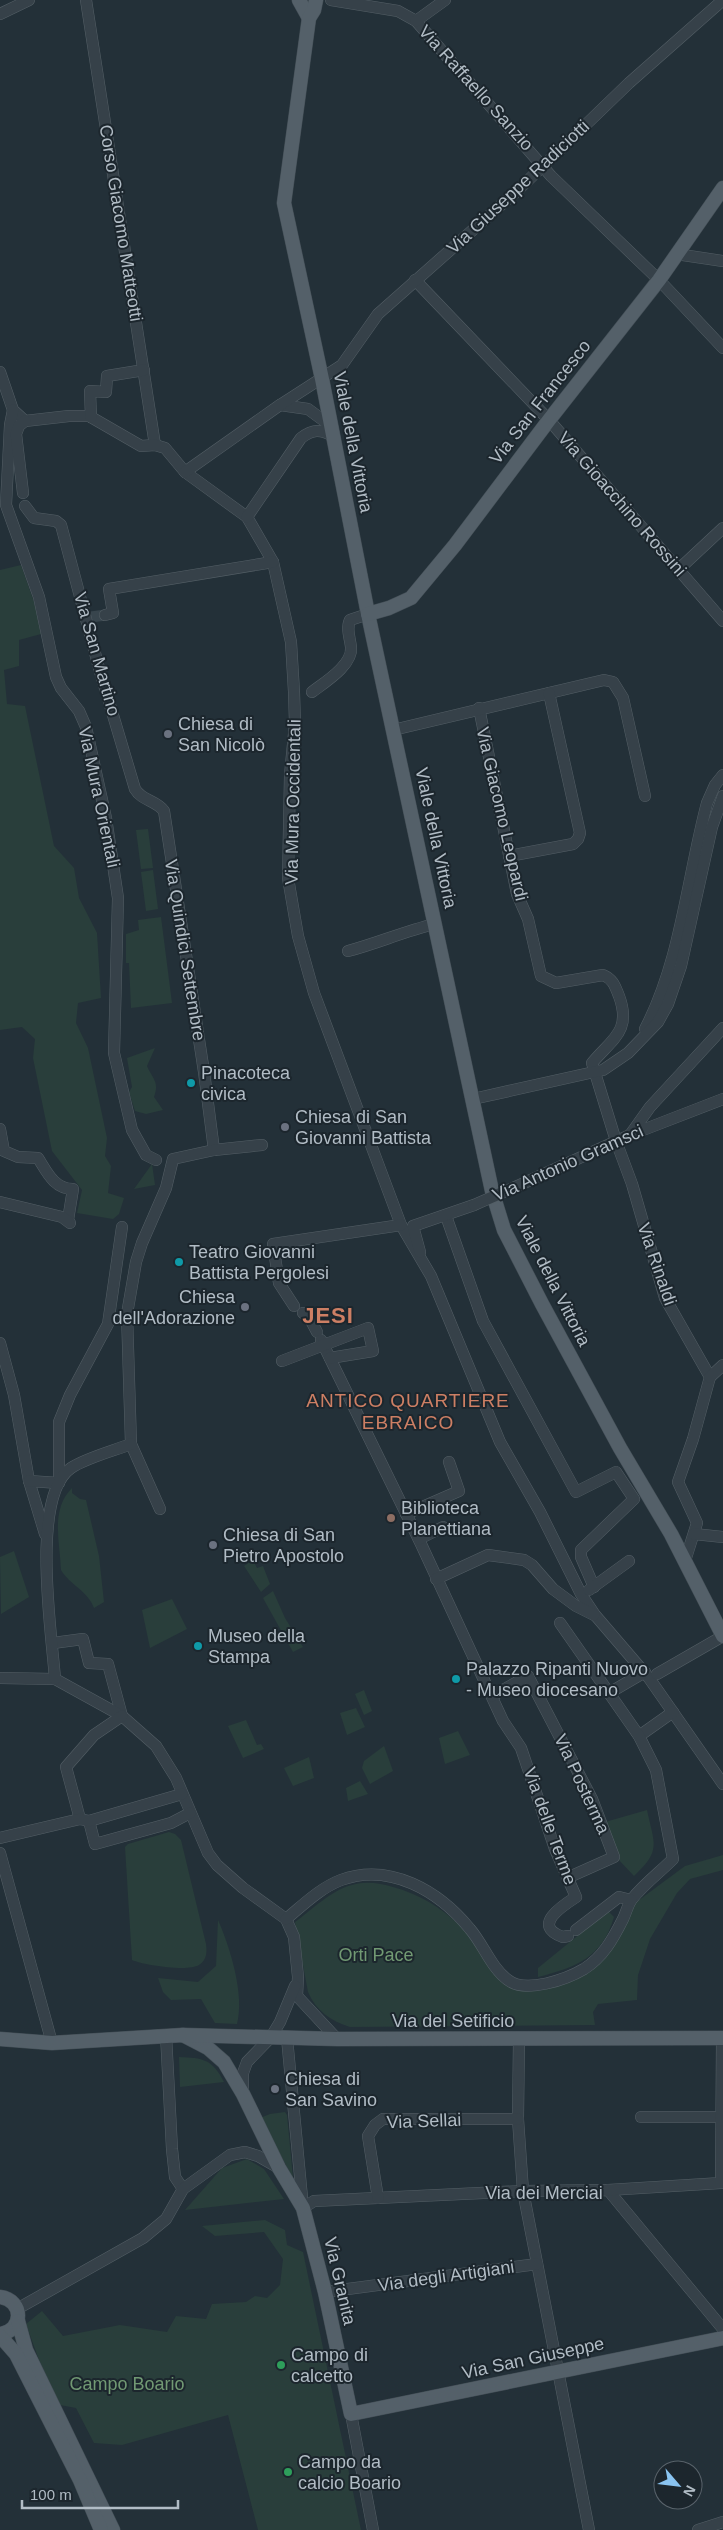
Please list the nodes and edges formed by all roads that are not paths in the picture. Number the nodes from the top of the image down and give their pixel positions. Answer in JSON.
{"nodes":[{"id":1,"x":29,"y":0,"type":"edge"},
{"id":2,"x":86,"y":0,"type":"edge"},
{"id":3,"x":299,"y":0,"type":"edge"},
{"id":4,"x":316,"y":0,"type":"edge"},
{"id":5,"x":331,"y":0,"type":"edge"},
{"id":6,"x":445,"y":0,"type":"edge"},
{"id":7,"x":723,"y":0,"type":"edge"},
{"id":8,"x":0,"y":14,"type":"edge"},
{"id":9,"x":309,"y":18,"type":"junction"},
{"id":10,"x":416,"y":21,"type":"junction"},
{"id":11,"x":544,"y":166,"type":"junction"},
{"id":12,"x":723,"y":188,"type":"edge"},
{"id":13,"x":676,"y":254,"type":"junction"},
{"id":14,"x":723,"y":260,"type":"edge"},
{"id":15,"x":415,"y":280,"type":"junction"},
{"id":16,"x":659,"y":280,"type":"junction"},
{"id":17,"x":723,"y":348,"type":"edge"},
{"id":18,"x":144,"y":370,"type":"junction"},
{"id":19,"x":0,"y":372,"type":"edge"},
{"id":20,"x":322,"y":379,"type":"junction"},
{"id":21,"x":280,"y":405,"type":"junction"},
{"id":22,"x":13,"y":410,"type":"junction"},
{"id":23,"x":91,"y":417,"type":"junction"},
{"id":24,"x":549,"y":420,"type":"junction"},
{"id":25,"x":25,"y":421,"type":"junction"},
{"id":26,"x":332,"y":431,"type":"junction"},
{"id":27,"x":155,"y":445,"type":"junction"},
{"id":28,"x":185,"y":472,"type":"junction"},
{"id":29,"x":23,"y":493,"type":"dead end"},
{"id":30,"x":25,"y":506,"type":"dead end"},
{"id":31,"x":247,"y":516,"type":"junction"},
{"id":32,"x":723,"y":528,"type":"edge"},
{"id":33,"x":273,"y":562,"type":"junction"},
{"id":34,"x":679,"y":569,"type":"junction"},
{"id":35,"x":368,"y":614,"type":"junction"},
{"id":36,"x":105,"y":615,"type":"dead end"},
{"id":37,"x":723,"y":621,"type":"edge"},
{"id":38,"x":312,"y":692,"type":"dead end"},
{"id":39,"x":549,"y":693,"type":"junction"},
{"id":40,"x":479,"y":708,"type":"junction"},
{"id":41,"x":393,"y":730,"type":"junction"},
{"id":42,"x":723,"y":775,"type":"edge"},
{"id":43,"x":645,"y":796,"type":"dead end"},
{"id":44,"x":723,"y":796,"type":"edge"},
{"id":45,"x":164,"y":811,"type":"joint"},
{"id":46,"x":509,"y":856,"type":"junction"},
{"id":47,"x":435,"y":924,"type":"junction"},
{"id":48,"x":348,"y":952,"type":"dead end"},
{"id":49,"x":723,"y":1028,"type":"edge"},
{"id":50,"x":638,"y":1044,"type":"junction"},
{"id":51,"x":594,"y":1068,"type":"junction"},
{"id":52,"x":723,"y":1099,"type":"edge"},
{"id":53,"x":473,"y":1100,"type":"junction"},
{"id":54,"x":650,"y":1107,"type":"junction"},
{"id":55,"x":659,"y":1124,"type":"junction"},
{"id":56,"x":0,"y":1129,"type":"edge"},
{"id":57,"x":630,"y":1135,"type":"junction"},
{"id":58,"x":616,"y":1141,"type":"junction"},
{"id":59,"x":262,"y":1145,"type":"dead end"},
{"id":60,"x":214,"y":1150,"type":"junction"},
{"id":61,"x":161,"y":1160,"type":"junction"},
{"id":62,"x":0,"y":1202,"type":"edge"},
{"id":63,"x":446,"y":1216,"type":"junction"},
{"id":64,"x":400,"y":1225,"type":"junction"},
{"id":65,"x":122,"y":1227,"type":"dead end"},
{"id":66,"x":421,"y":1259,"type":"junction"},
{"id":67,"x":321,"y":1339,"type":"junction"},
{"id":68,"x":0,"y":1344,"type":"edge"},
{"id":69,"x":282,"y":1361,"type":"dead end"},
{"id":70,"x":332,"y":1362,"type":"junction"},
{"id":71,"x":723,"y":1365,"type":"edge"},
{"id":72,"x":710,"y":1378,"type":"junction"},
{"id":73,"x":131,"y":1444,"type":"junction"},
{"id":74,"x":449,"y":1462,"type":"dead end"},
{"id":75,"x":29,"y":1480,"type":"junction"},
{"id":76,"x":59,"y":1483,"type":"junction"},
{"id":77,"x":160,"y":1509,"type":"dead end"},
{"id":78,"x":406,"y":1514,"type":"junction"},
{"id":79,"x":443,"y":1527,"type":"dead end"},
{"id":80,"x":694,"y":1534,"type":"junction"},
{"id":81,"x":723,"y":1537,"type":"edge"},
{"id":82,"x":46,"y":1538,"type":"junction"},
{"id":83,"x":419,"y":1540,"type":"junction"},
{"id":84,"x":629,"y":1561,"type":"dead end"},
{"id":85,"x":685,"y":1561,"type":"junction"},
{"id":86,"x":435,"y":1577,"type":"junction"},
{"id":87,"x":594,"y":1587,"type":"junction"},
{"id":88,"x":581,"y":1594,"type":"junction"},
{"id":89,"x":595,"y":1615,"type":"junction"},
{"id":90,"x":560,"y":1623,"type":"dead end"},
{"id":91,"x":723,"y":1636,"type":"edge"},
{"id":92,"x":53,"y":1644,"type":"junction"},
{"id":93,"x":644,"y":1672,"type":"junction"},
{"id":94,"x":657,"y":1674,"type":"dead end"},
{"id":95,"x":0,"y":1678,"type":"edge"},
{"id":96,"x":55,"y":1679,"type":"junction"},
{"id":97,"x":610,"y":1693,"type":"junction"},
{"id":98,"x":493,"y":1697,"type":"junction"},
{"id":99,"x":673,"y":1712,"type":"junction"},
{"id":100,"x":122,"y":1716,"type":"junction"},
{"id":101,"x":639,"y":1736,"type":"junction"},
{"id":102,"x":723,"y":1784,"type":"edge"},
{"id":103,"x":182,"y":1794,"type":"junction"},
{"id":104,"x":190,"y":1813,"type":"junction"},
{"id":105,"x":84,"y":1820,"type":"junction"},
{"id":106,"x":0,"y":1838,"type":"edge"},
{"id":107,"x":0,"y":1853,"type":"edge"},
{"id":108,"x":568,"y":1878,"type":"junction"},
{"id":109,"x":631,"y":1900,"type":"junction"},
{"id":110,"x":286,"y":1920,"type":"junction"},
{"id":111,"x":298,"y":1977,"type":"junction"},
{"id":112,"x":166,"y":2035,"type":"junction"},
{"id":113,"x":183,"y":2035,"type":"junction"},
{"id":114,"x":271,"y":2037,"type":"junction"},
{"id":115,"x":287,"y":2038,"type":"junction"},
{"id":116,"x":722,"y":2038,"type":"edge"},
{"id":117,"x":0,"y":2039,"type":"edge"},
{"id":118,"x":337,"y":2039,"type":"junction"},
{"id":119,"x":519,"y":2039,"type":"junction"},
{"id":120,"x":52,"y":2043,"type":"junction"},
{"id":121,"x":243,"y":2094,"type":"junction"},
{"id":122,"x":641,"y":2117,"type":"dead end"},
{"id":123,"x":721,"y":2117,"type":"junction"},
{"id":124,"x":518,"y":2119,"type":"junction"},
{"id":125,"x":279,"y":2168,"type":"junction"},
{"id":126,"x":183,"y":2190,"type":"junction"},
{"id":127,"x":608,"y":2190,"type":"junction"},
{"id":128,"x":523,"y":2191,"type":"junction"},
{"id":129,"x":378,"y":2198,"type":"junction"},
{"id":130,"x":303,"y":2208,"type":"junction"},
{"id":131,"x":537,"y":2264,"type":"junction"},
{"id":132,"x":325,"y":2292,"type":"junction"},
{"id":133,"x":1,"y":2295,"type":"edge"},
{"id":134,"x":18,"y":2315,"type":"junction"},
{"id":135,"x":723,"y":2329,"type":"edge"},
{"id":136,"x":0,"y":2335,"type":"edge"},
{"id":137,"x":723,"y":2338,"type":"edge"},
{"id":138,"x":560,"y":2372,"type":"junction"},
{"id":139,"x":351,"y":2414,"type":"junction"},
{"id":140,"x":723,"y":2522,"type":"edge"},
{"id":141,"x":101,"y":2530,"type":"edge"},
{"id":142,"x":113,"y":2530,"type":"edge"},
{"id":143,"x":373,"y":2530,"type":"edge"},
{"id":144,"x":589,"y":2530,"type":"edge"},
{"id":145,"x":698,"y":2530,"type":"edge"}],
"edges":[{"from":1,"to":8,"type":"street"},
{"from":2,"to":18,"type":"street","name":"Corso Giacomo Matteotti"},
{"from":3,"to":9,"type":"main road"},
{"from":4,"to":9,"type":"main road","name":"Viale della Vittoria"},
{"from":5,"to":10,"type":"street","name":"Via Raffaello Sanzio"},
{"from":6,"to":10,"type":"street"},
{"from":7,"to":11,"type":"street","name":"Via Giuseppe Radiciotti"},
{"from":9,"to":20,"type":"main road","name":"Viale della Vittoria"},
{"from":10,"to":11,"type":"street","name":"Via Raffaello Sanzio"},
{"from":11,"to":15,"type":"street","name":"Via Giuseppe Radiciotti"},
{"from":11,"to":16,"type":"street","name":"Via Raffaello Sanzio"},
{"from":12,"to":13,"type":"main road","name":"Via San Francesco"},
{"from":13,"to":14,"type":"street"},
{"from":13,"to":16,"type":"main road","name":"Via San Francesco"},
{"from":15,"to":20,"type":"street","name":"Via Giuseppe Radiciotti"},
{"from":15,"to":24,"type":"street","name":"Via Gioacchino Rossini"},
{"from":16,"to":17,"type":"street","name":"Via Raffaello Sanzio"},
{"from":16,"to":24,"type":"main road","name":"Via San Francesco"},
{"from":18,"to":23,"type":"street"},
{"from":18,"to":27,"type":"street","name":"Corso Giacomo Matteotti"},
{"from":19,"to":22,"type":"street"},
{"from":20,"to":21,"type":"street","name":"Via Giuseppe Radiciotti"},
{"from":20,"to":26,"type":"main road","name":"Viale della Vittoria"},
{"from":21,"to":26,"type":"street"},
{"from":21,"to":28,"type":"street","name":"Via Giuseppe Radiciotti"},
{"from":22,"to":25,"type":"street"},
{"from":22,"to":61,"type":"street","name":"Via Mura Orientali"},
{"from":23,"to":25,"type":"street"},
{"from":23,"to":27,"type":"street"},
{"from":24,"to":34,"type":"street","name":"Via Gioacchino Rossini"},
{"from":24,"to":35,"type":"main road","name":"Via San Francesco"},
{"from":25,"to":29,"type":"street"},
{"from":26,"to":31,"type":"street"},
{"from":26,"to":35,"type":"main road","name":"Viale della Vittoria"},
{"from":27,"to":28,"type":"street","name":"Via Mura Occidentali"},
{"from":28,"to":31,"type":"street","name":"Via Mura Occidentali"},
{"from":30,"to":45,"type":"street","name":"Via San Martino"},
{"from":31,"to":33,"type":"street","name":"Via Mura Occidentali"},
{"from":32,"to":34,"type":"street"},
{"from":33,"to":36,"type":"street"},
{"from":33,"to":64,"type":"street","name":"Via Mura Occidentali"},
{"from":34,"to":37,"type":"street","name":"Via Gioacchino Rossini"},
{"from":35,"to":38,"type":"street"},
{"from":35,"to":41,"type":"main road","name":"Viale della Vittoria"},
{"from":39,"to":40,"type":"street"},
{"from":39,"to":43,"type":"street"},
{"from":39,"to":46,"type":"street"},
{"from":40,"to":41,"type":"street"},
{"from":40,"to":46,"type":"street","name":"Via Giacomo Leopardi"},
{"from":41,"to":47,"type":"main road","name":"Viale della Vittoria"},
{"from":42,"to":50,"type":"street"},
{"from":44,"to":50,"type":"street"},
{"from":45,"to":60,"type":"street","name":"Via Quindici Settembre"},
{"from":46,"to":51,"type":"street","name":"Via Giacomo Leopardi"},
{"from":47,"to":48,"type":"street"},
{"from":47,"to":53,"type":"main road","name":"Viale della Vittoria"},
{"from":49,"to":54,"type":"street"},
{"from":50,"to":51,"type":"street"},
{"from":51,"to":53,"type":"street"},
{"from":51,"to":58,"type":"street","name":"Via Rinaldi"},
{"from":52,"to":55,"type":"street","name":"Via Antonio Gramsci"},
{"from":53,"to":85,"type":"main road","name":"Viale della Vittoria"},
{"from":54,"to":55,"type":"street"},
{"from":54,"to":57,"type":"street"},
{"from":55,"to":57,"type":"street","name":"Via Antonio Gramsci"},
{"from":56,"to":62,"type":"street"},
{"from":57,"to":58,"type":"street","name":"Via Antonio Gramsci"},
{"from":58,"to":63,"type":"street","name":"Via Antonio Gramsci","bridge":true},
{"from":58,"to":72,"type":"street","name":"Via Rinaldi"},
{"from":59,"to":60,"type":"street"},
{"from":60,"to":61,"type":"street"},
{"from":61,"to":73,"type":"street"},
{"from":63,"to":66,"type":"street","name":"Via Antonio Gramsci"},
{"from":63,"to":87,"type":"street"},
{"from":64,"to":66,"type":"street","name":"Via Mura Occidentali"},
{"from":64,"to":67,"type":"street","name":"Via delle Terme"},
{"from":65,"to":76,"type":"street"},
{"from":66,"to":88,"type":"street"},
{"from":67,"to":69,"type":"street"},
{"from":67,"to":70,"type":"street","name":"Via delle Terme"},
{"from":67,"to":70,"type":"street"},
{"from":68,"to":75,"type":"street"},
{"from":70,"to":78,"type":"street","name":"Via delle Terme"},
{"from":71,"to":72,"type":"street"},
{"from":72,"to":80,"type":"street"},
{"from":73,"to":76,"type":"street"},
{"from":73,"to":77,"type":"street"},
{"from":74,"to":78,"type":"street"},
{"from":75,"to":76,"type":"street"},
{"from":75,"to":82,"type":"street"},
{"from":76,"to":82,"type":"street"},
{"from":78,"to":83,"type":"street","name":"Via delle Terme"},
{"from":79,"to":83,"type":"street"},
{"from":80,"to":81,"type":"street"},
{"from":80,"to":85,"type":"street"},
{"from":82,"to":92,"type":"street"},
{"from":83,"to":86,"type":"street","name":"Via delle Terme"},
{"from":84,"to":87,"type":"street"},
{"from":85,"to":91,"type":"main road","name":"Viale della Vittoria"},
{"from":86,"to":89,"type":"street"},
{"from":86,"to":98,"type":"street","name":"Via delle Terme"},
{"from":87,"to":88,"type":"street"},
{"from":88,"to":89,"type":"street"},
{"from":89,"to":93,"type":"street"},
{"from":90,"to":97,"type":"street"},
{"from":91,"to":94,"type":"street"},
{"from":92,"to":96,"type":"street"},
{"from":92,"to":100,"type":"street"},
{"from":93,"to":97,"type":"street"},
{"from":93,"to":99,"type":"street"},
{"from":95,"to":96,"type":"street"},
{"from":96,"to":100,"type":"street"},
{"from":97,"to":101,"type":"street"},
{"from":98,"to":108,"type":"street","name":"Via delle Terme"},
{"from":98,"to":108,"type":"street","name":"Via Posterma"},
{"from":99,"to":101,"type":"street"},
{"from":99,"to":102,"type":"street"},
{"from":100,"to":103,"type":"street"},
{"from":100,"to":105,"type":"street"},
{"from":101,"to":109,"type":"street"},
{"from":103,"to":104,"type":"street"},
{"from":103,"to":105,"type":"street"},
{"from":104,"to":105,"type":"street"},
{"from":104,"to":110,"type":"street"},
{"from":105,"to":106,"type":"street"},
{"from":107,"to":120,"type":"street"},
{"from":108,"to":109,"type":"street","name":"Via delle Terme"},
{"from":109,"to":110,"type":"street"},
{"from":110,"to":111,"type":"street"},
{"from":111,"to":114,"type":"street"},
{"from":111,"to":118,"type":"street"},
{"from":112,"to":113,"type":"main road","name":"Via del Setificio"},
{"from":112,"to":120,"type":"main road","name":"Via del Setificio"},
{"from":112,"to":126,"type":"street"},
{"from":113,"to":114,"type":"main road","name":"Via del Setificio"},
{"from":113,"to":121,"type":"main road"},
{"from":114,"to":115,"type":"main road","name":"Via del Setificio"},
{"from":114,"to":121,"type":"street"},
{"from":115,"to":118,"type":"main road","name":"Via del Setificio"},
{"from":115,"to":130,"type":"street","name":"Via Granita"},
{"from":116,"to":119,"type":"main road","name":"Via del Setificio"},
{"from":116,"to":123,"type":"street"},
{"from":117,"to":120,"type":"main road","name":"Via del Setificio"},
{"from":118,"to":119,"type":"main road","name":"Via del Setificio"},
{"from":119,"to":124,"type":"street"},
{"from":121,"to":125,"type":"main road"},
{"from":122,"to":123,"type":"street"},
{"from":123,"to":127,"type":"street"},
{"from":124,"to":128,"type":"street"},
{"from":124,"to":129,"type":"street","name":"Via Sellai"},
{"from":125,"to":126,"type":"street"},
{"from":125,"to":130,"type":"main road"},
{"from":126,"to":134,"type":"street"},
{"from":127,"to":128,"type":"street","name":"Via dei Merciai"},
{"from":127,"to":135,"type":"street","name":"Via dei Merciai"},
{"from":128,"to":129,"type":"street","name":"Via dei Merciai"},
{"from":128,"to":131,"type":"street"},
{"from":129,"to":130,"type":"street","name":"Via dei Merciai"},
{"from":130,"to":132,"type":"main road","name":"Via Granita"},
{"from":131,"to":132,"type":"street","name":"Via degli Artigiani"},
{"from":131,"to":138,"type":"street"},
{"from":132,"to":139,"type":"main road","name":"Via Granita"},
{"from":133,"to":134,"type":"main road"},
{"from":134,"to":136,"type":"main road"},
{"from":134,"to":142,"type":"main road"},
{"from":136,"to":141,"type":"main road"},
{"from":137,"to":138,"type":"main road","name":"Via San Giuseppe"},
{"from":138,"to":139,"type":"main road","name":"Via San Giuseppe"},
{"from":138,"to":144,"type":"street"},
{"from":139,"to":143,"type":"street","name":"Via Granita"},
{"from":140,"to":145,"type":"street"}]}
